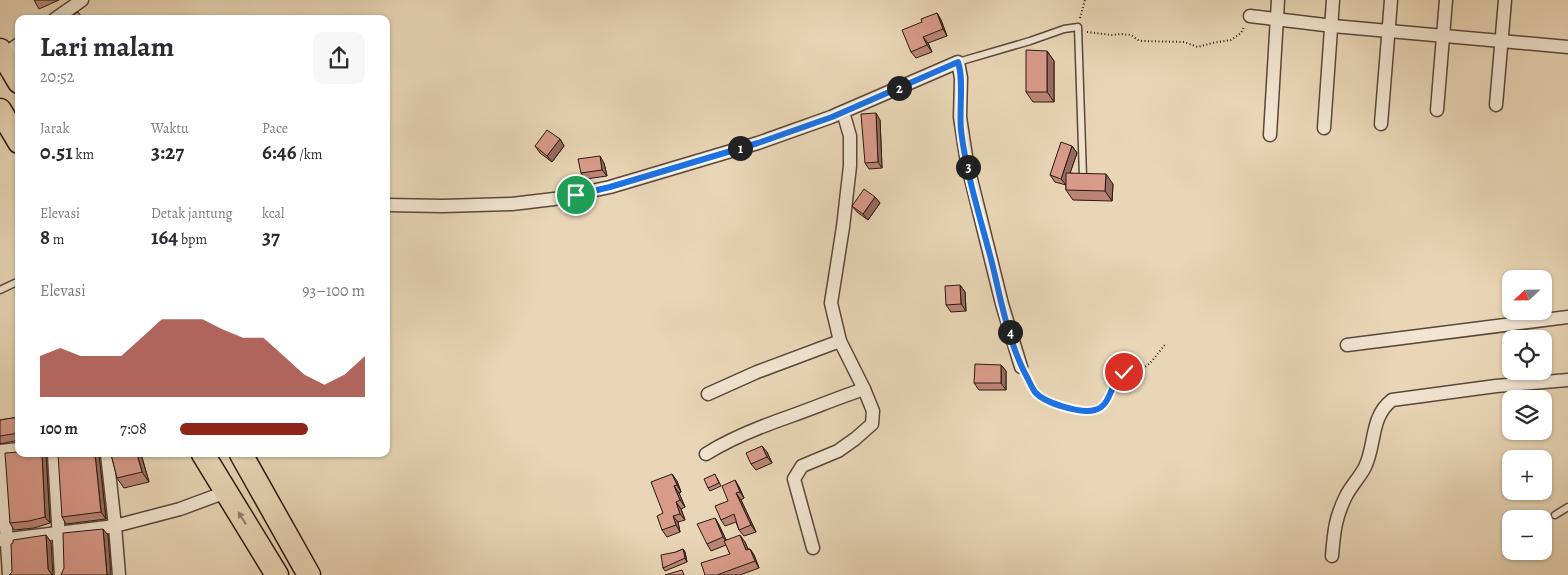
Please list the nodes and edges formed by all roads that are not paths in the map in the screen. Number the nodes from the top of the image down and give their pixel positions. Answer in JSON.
{"nodes":[{"id":1,"x":82,"y":0,"type":"edge"},
{"id":2,"x":1278,"y":0,"type":"edge"},
{"id":3,"x":1334,"y":0,"type":"edge"},
{"id":4,"x":1391,"y":0,"type":"edge"},
{"id":5,"x":1446,"y":0,"type":"edge"},
{"id":6,"x":1505,"y":0,"type":"edge"},
{"id":7,"x":61,"y":15,"type":"edge"},
{"id":8,"x":1250,"y":16,"type":"road end"},
{"id":9,"x":1276,"y":20,"type":"junction"},
{"id":10,"x":1333,"y":26,"type":"junction"},
{"id":11,"x":1388,"y":31,"type":"junction"},
{"id":12,"x":1443,"y":35,"type":"junction"},
{"id":13,"x":1502,"y":41,"type":"junction"},
{"id":14,"x":1568,"y":47,"type":"edge"},
{"id":15,"x":958,"y":62,"type":"junction"},
{"id":16,"x":1496,"y":106,"type":"dead end"},
{"id":17,"x":0,"y":110,"type":"edge"},
{"id":18,"x":1437,"y":110,"type":"dead end"},
{"id":19,"x":844,"y":112,"type":"junction"},
{"id":20,"x":1381,"y":124,"type":"dead end"},
{"id":21,"x":1324,"y":128,"type":"dead end"},
{"id":22,"x":15,"y":135,"type":"edge"},
{"id":23,"x":1270,"y":135,"type":"dead end"},
{"id":24,"x":1083,"y":177,"type":"edge"},
{"id":25,"x":390,"y":205,"type":"edge"},
{"id":26,"x":15,"y":283,"type":"edge"},
{"id":27,"x":0,"y":290,"type":"edge"},
{"id":28,"x":1568,"y":317,"type":"edge"},
{"id":29,"x":840,"y":341,"type":"junction"},
{"id":30,"x":1347,"y":346,"type":"dead end"},
{"id":31,"x":1021,"y":367,"type":"road end"},
{"id":32,"x":1568,"y":380,"type":"edge"},
{"id":33,"x":864,"y":390,"type":"junction"},
{"id":34,"x":708,"y":394,"type":"dead end"},
{"id":35,"x":15,"y":449,"type":"edge"},
{"id":36,"x":0,"y":451,"type":"edge"},
{"id":37,"x":706,"y":454,"type":"dead end"},
{"id":38,"x":54,"y":457,"type":"edge"},
{"id":39,"x":107,"y":457,"type":"edge"},
{"id":40,"x":205,"y":457,"type":"edge"},
{"id":41,"x":243,"y":457,"type":"edge"},
{"id":42,"x":226,"y":492,"type":"junction"},
{"id":43,"x":1568,"y":508,"type":"edge"},
{"id":44,"x":1554,"y":515,"type":"dead end"},
{"id":45,"x":281,"y":523,"type":"junction"},
{"id":46,"x":115,"y":526,"type":"junction"},
{"id":47,"x":59,"y":533,"type":"junction"},
{"id":48,"x":3,"y":539,"type":"edge"},
{"id":49,"x":256,"y":540,"type":"junction"},
{"id":50,"x":813,"y":548,"type":"dead end"},
{"id":51,"x":1332,"y":556,"type":"dead end"},
{"id":52,"x":9,"y":575,"type":"edge"},
{"id":53,"x":61,"y":575,"type":"edge"},
{"id":54,"x":119,"y":575,"type":"edge"},
{"id":55,"x":276,"y":575,"type":"edge"},
{"id":56,"x":309,"y":575,"type":"edge"}],
"edges":[{"from":1,"to":7,"type":"street"},
{"from":2,"to":9,"type":"street"},
{"from":3,"to":10,"type":"street"},
{"from":4,"to":11,"type":"street"},
{"from":5,"to":12,"type":"street"},
{"from":6,"to":13,"type":"street"},
{"from":8,"to":9,"type":"street"},
{"from":9,"to":10,"type":"street"},
{"from":9,"to":23,"type":"street"},
{"from":10,"to":11,"type":"street"},
{"from":10,"to":21,"type":"street"},
{"from":11,"to":12,"type":"street"},
{"from":11,"to":20,"type":"street"},
{"from":12,"to":13,"type":"street"},
{"from":12,"to":18,"type":"street"},
{"from":13,"to":14,"type":"street"},
{"from":13,"to":16,"type":"street"},
{"from":15,"to":19,"type":"street"},
{"from":15,"to":24,"type":"lane"},
{"from":15,"to":31,"type":"street"},
{"from":17,"to":22,"type":"highway"},
{"from":19,"to":25,"type":"street"},
{"from":19,"to":29,"type":"street"},
{"from":26,"to":27,"type":"lane"},
{"from":28,"to":30,"type":"street"},
{"from":29,"to":33,"type":"street"},
{"from":29,"to":34,"type":"street"},
{"from":32,"to":51,"type":"street"},
{"from":33,"to":37,"type":"street"},
{"from":33,"to":50,"type":"street"},
{"from":35,"to":36,"type":"street"},
{"from":36,"to":48,"type":"street"},
{"from":38,"to":47,"type":"street"},
{"from":39,"to":46,"type":"street"},
{"from":40,"to":42,"type":"highway"},
{"from":41,"to":45,"type":"highway"},
{"from":42,"to":46,"type":"street"},
{"from":49,"to":42,"type":"highway","one_way":true},
{"from":43,"to":44,"type":"lane"},
{"from":45,"to":49,"type":"highway"},
{"from":45,"to":56,"type":"highway"},
{"from":46,"to":47,"type":"street"},
{"from":46,"to":54,"type":"street"},
{"from":47,"to":48,"type":"street"},
{"from":47,"to":53,"type":"street"},
{"from":48,"to":52,"type":"street"},
{"from":49,"to":55,"type":"highway"}]}
